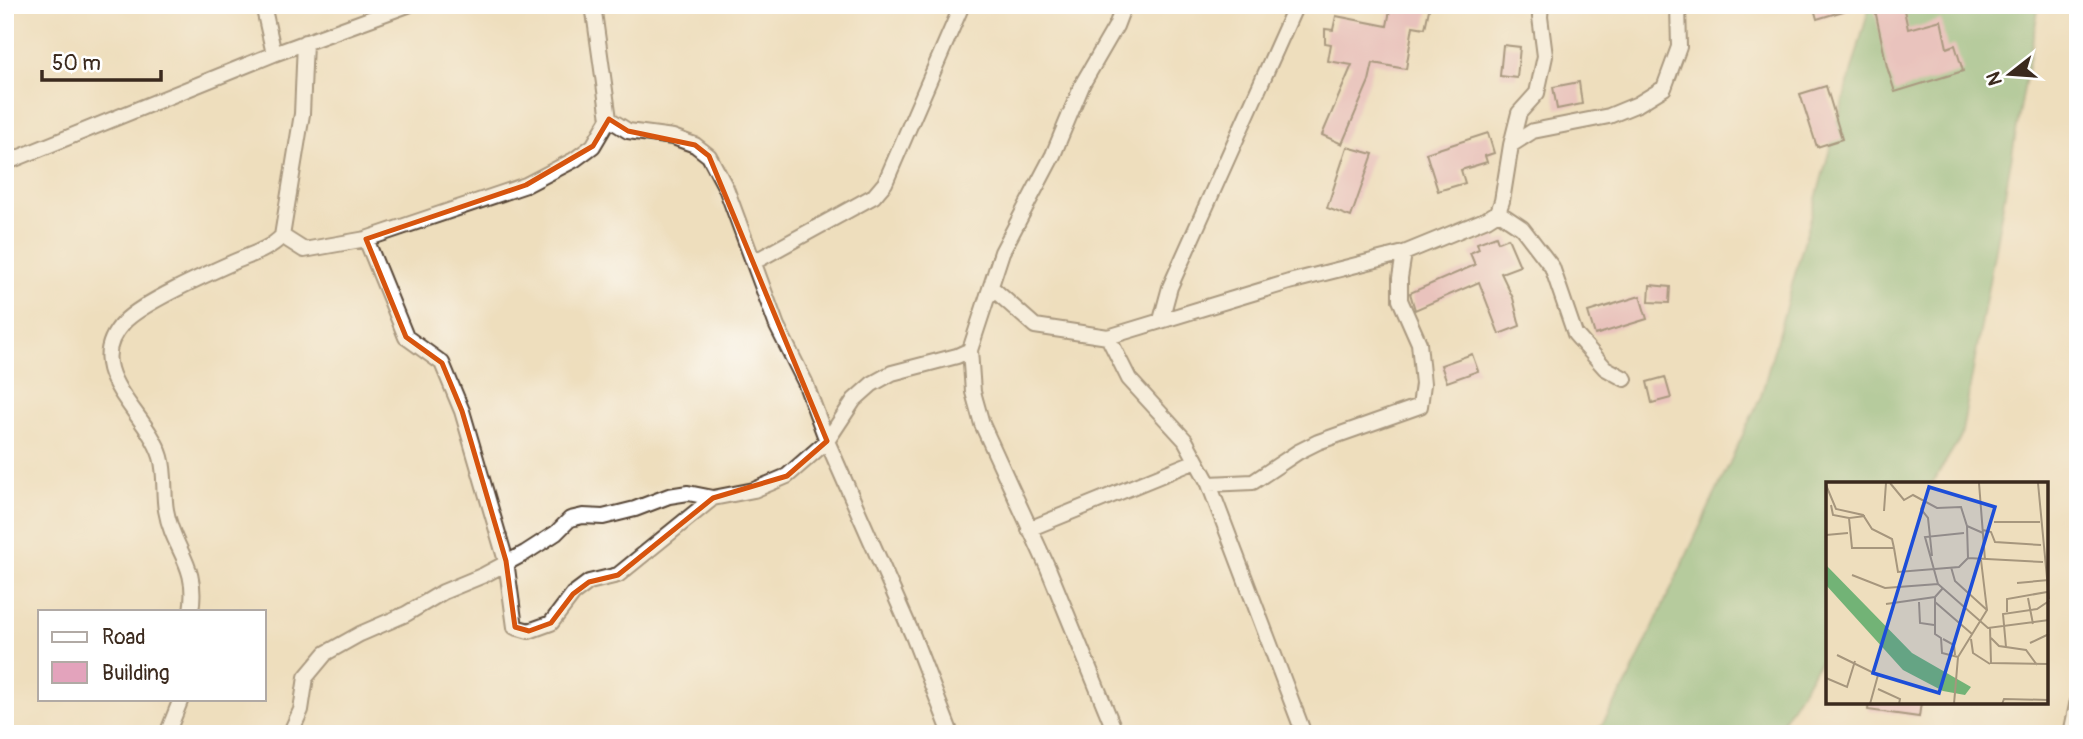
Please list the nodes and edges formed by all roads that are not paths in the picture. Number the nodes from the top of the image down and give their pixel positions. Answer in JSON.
{"nodes":[{"id":1,"x":263,"y":5,"type":"edge"},
{"id":2,"x":408,"y":5,"type":"edge"},
{"id":3,"x":593,"y":5,"type":"edge"},
{"id":4,"x":961,"y":5,"type":"edge"},
{"id":5,"x":1124,"y":5,"type":"edge"},
{"id":6,"x":1296,"y":5,"type":"edge"},
{"id":7,"x":1541,"y":5,"type":"edge"},
{"id":8,"x":1678,"y":5,"type":"edge"},
{"id":9,"x":385,"y":9,"type":"edge"},
{"id":10,"x":305,"y":42,"type":"junction"},
{"id":11,"x":274,"y":54,"type":"junction"},
{"id":12,"x":609,"y":119,"type":"junction"},
{"id":13,"x":1511,"y":145,"type":"junction"},
{"id":14,"x":5,"y":163,"type":"edge"},
{"id":15,"x":1498,"y":212,"type":"junction"},
{"id":16,"x":282,"y":236,"type":"junction"},
{"id":17,"x":366,"y":239,"type":"junction"},
{"id":18,"x":1404,"y":253,"type":"junction"},
{"id":19,"x":754,"y":262,"type":"junction"},
{"id":20,"x":991,"y":287,"type":"junction"},
{"id":21,"x":1161,"y":320,"type":"junction"},
{"id":22,"x":1108,"y":337,"type":"junction"},
{"id":23,"x":970,"y":350,"type":"junction"},
{"id":24,"x":1625,"y":379,"type":"dead end"},
{"id":25,"x":827,"y":441,"type":"junction"},
{"id":26,"x":1196,"y":461,"type":"junction"},
{"id":27,"x":1209,"y":484,"type":"junction"},
{"id":28,"x":713,"y":498,"type":"junction"},
{"id":29,"x":1029,"y":529,"type":"junction"},
{"id":30,"x":506,"y":561,"type":"junction"},
{"id":31,"x":191,"y":610,"type":"edge"},
{"id":32,"x":181,"y":700,"type":"edge"},
{"id":33,"x":2078,"y":700,"type":"edge"},
{"id":34,"x":167,"y":734,"type":"edge"},
{"id":35,"x":290,"y":734,"type":"edge"},
{"id":36,"x":951,"y":734,"type":"edge"},
{"id":37,"x":1116,"y":734,"type":"edge"},
{"id":38,"x":1304,"y":734,"type":"edge"},
{"id":39,"x":2071,"y":734,"type":"edge"}],
"edges":[{"from":1,"to":11,"type":"street"},
{"from":2,"to":9,"type":"street"},
{"from":3,"to":12,"type":"street"},
{"from":4,"to":19,"type":"street"},
{"from":5,"to":20,"type":"street"},
{"from":6,"to":21,"type":"street"},
{"from":7,"to":13,"type":"street"},
{"from":8,"to":13,"type":"street"},
{"from":9,"to":10,"type":"street"},
{"from":10,"to":11,"type":"street"},
{"from":10,"to":16,"type":"street"},
{"from":11,"to":14,"type":"street"},
{"from":12,"to":17,"type":"street"},
{"from":12,"to":19,"type":"street"},
{"from":13,"to":15,"type":"street"},
{"from":15,"to":18,"type":"street"},
{"from":15,"to":24,"type":"street"},
{"from":16,"to":17,"type":"street"},
{"from":16,"to":31,"type":"street"},
{"from":17,"to":30,"type":"street"},
{"from":18,"to":21,"type":"street"},
{"from":18,"to":27,"type":"street"},
{"from":19,"to":25,"type":"street"},
{"from":20,"to":22,"type":"street"},
{"from":20,"to":23,"type":"street"},
{"from":21,"to":22,"type":"street"},
{"from":22,"to":26,"type":"street"},
{"from":23,"to":25,"type":"street"},
{"from":23,"to":29,"type":"street"},
{"from":25,"to":28,"type":"street"},
{"from":25,"to":36,"type":"street"},
{"from":26,"to":27,"type":"street"},
{"from":26,"to":29,"type":"street"},
{"from":27,"to":38,"type":"street"},
{"from":28,"to":30,"type":"street"},
{"from":28,"to":30,"type":"street"},
{"from":29,"to":37,"type":"street"},
{"from":30,"to":35,"type":"street"},
{"from":32,"to":34,"type":"street"},
{"from":33,"to":39,"type":"street"}]}
